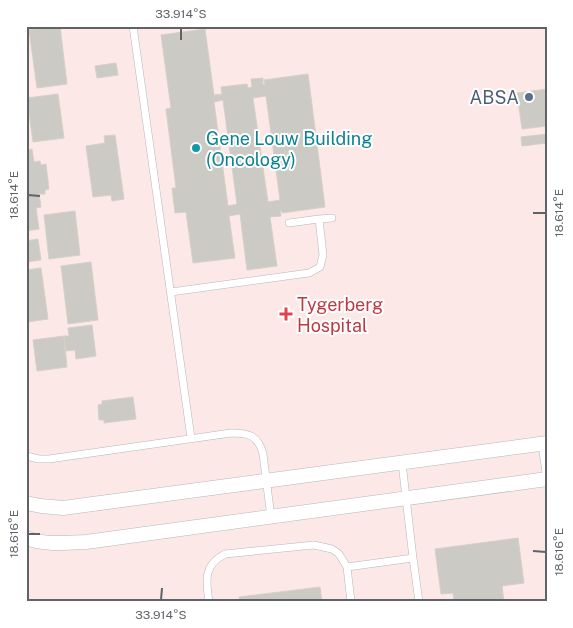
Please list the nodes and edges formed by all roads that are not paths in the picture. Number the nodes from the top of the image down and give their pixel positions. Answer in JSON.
{"nodes":[{"id":1,"x":132,"y":26,"type":"edge"},
{"id":2,"x":332,"y":218,"type":"dead end"},
{"id":3,"x":319,"y":219,"type":"junction"},
{"id":4,"x":289,"y":223,"type":"dead end"},
{"id":5,"x":171,"y":292,"type":"junction"},
{"id":6,"x":192,"y":438,"type":"junction"},
{"id":7,"x":544,"y":444,"type":"edge"},
{"id":8,"x":26,"y":456,"type":"edge"},
{"id":9,"x":402,"y":463,"type":"junction"},
{"id":10,"x":547,"y":479,"type":"edge"},
{"id":11,"x":267,"y":482,"type":"junction"},
{"id":12,"x":406,"y":497,"type":"junction"},
{"id":13,"x":26,"y":502,"type":"edge"},
{"id":14,"x":271,"y":516,"type":"junction"},
{"id":15,"x":26,"y":538,"type":"edge"},
{"id":16,"x":413,"y":558,"type":"junction"},
{"id":17,"x":347,"y":567,"type":"junction"},
{"id":18,"x":209,"y":602,"type":"edge"},
{"id":19,"x":351,"y":602,"type":"edge"},
{"id":20,"x":419,"y":602,"type":"edge"}],
"edges":[{"from":1,"to":5,"type":"lane"},
{"from":2,"to":3,"type":"lane"},
{"from":3,"to":4,"type":"lane"},
{"from":3,"to":5,"type":"lane"},
{"from":5,"to":6,"type":"lane"},
{"from":6,"to":8,"type":"lane"},
{"from":6,"to":11,"type":"lane"},
{"from":7,"to":9,"type":"street"},
{"from":7,"to":10,"type":"lane"},
{"from":9,"to":11,"type":"street"},
{"from":9,"to":12,"type":"lane"},
{"from":10,"to":12,"type":"street"},
{"from":11,"to":13,"type":"street"},
{"from":11,"to":14,"type":"lane"},
{"from":12,"to":14,"type":"street"},
{"from":12,"to":16,"type":"lane"},
{"from":14,"to":15,"type":"street"},
{"from":16,"to":17,"type":"lane"},
{"from":16,"to":20,"type":"lane"},
{"from":17,"to":18,"type":"lane"},
{"from":17,"to":19,"type":"lane"}]}
